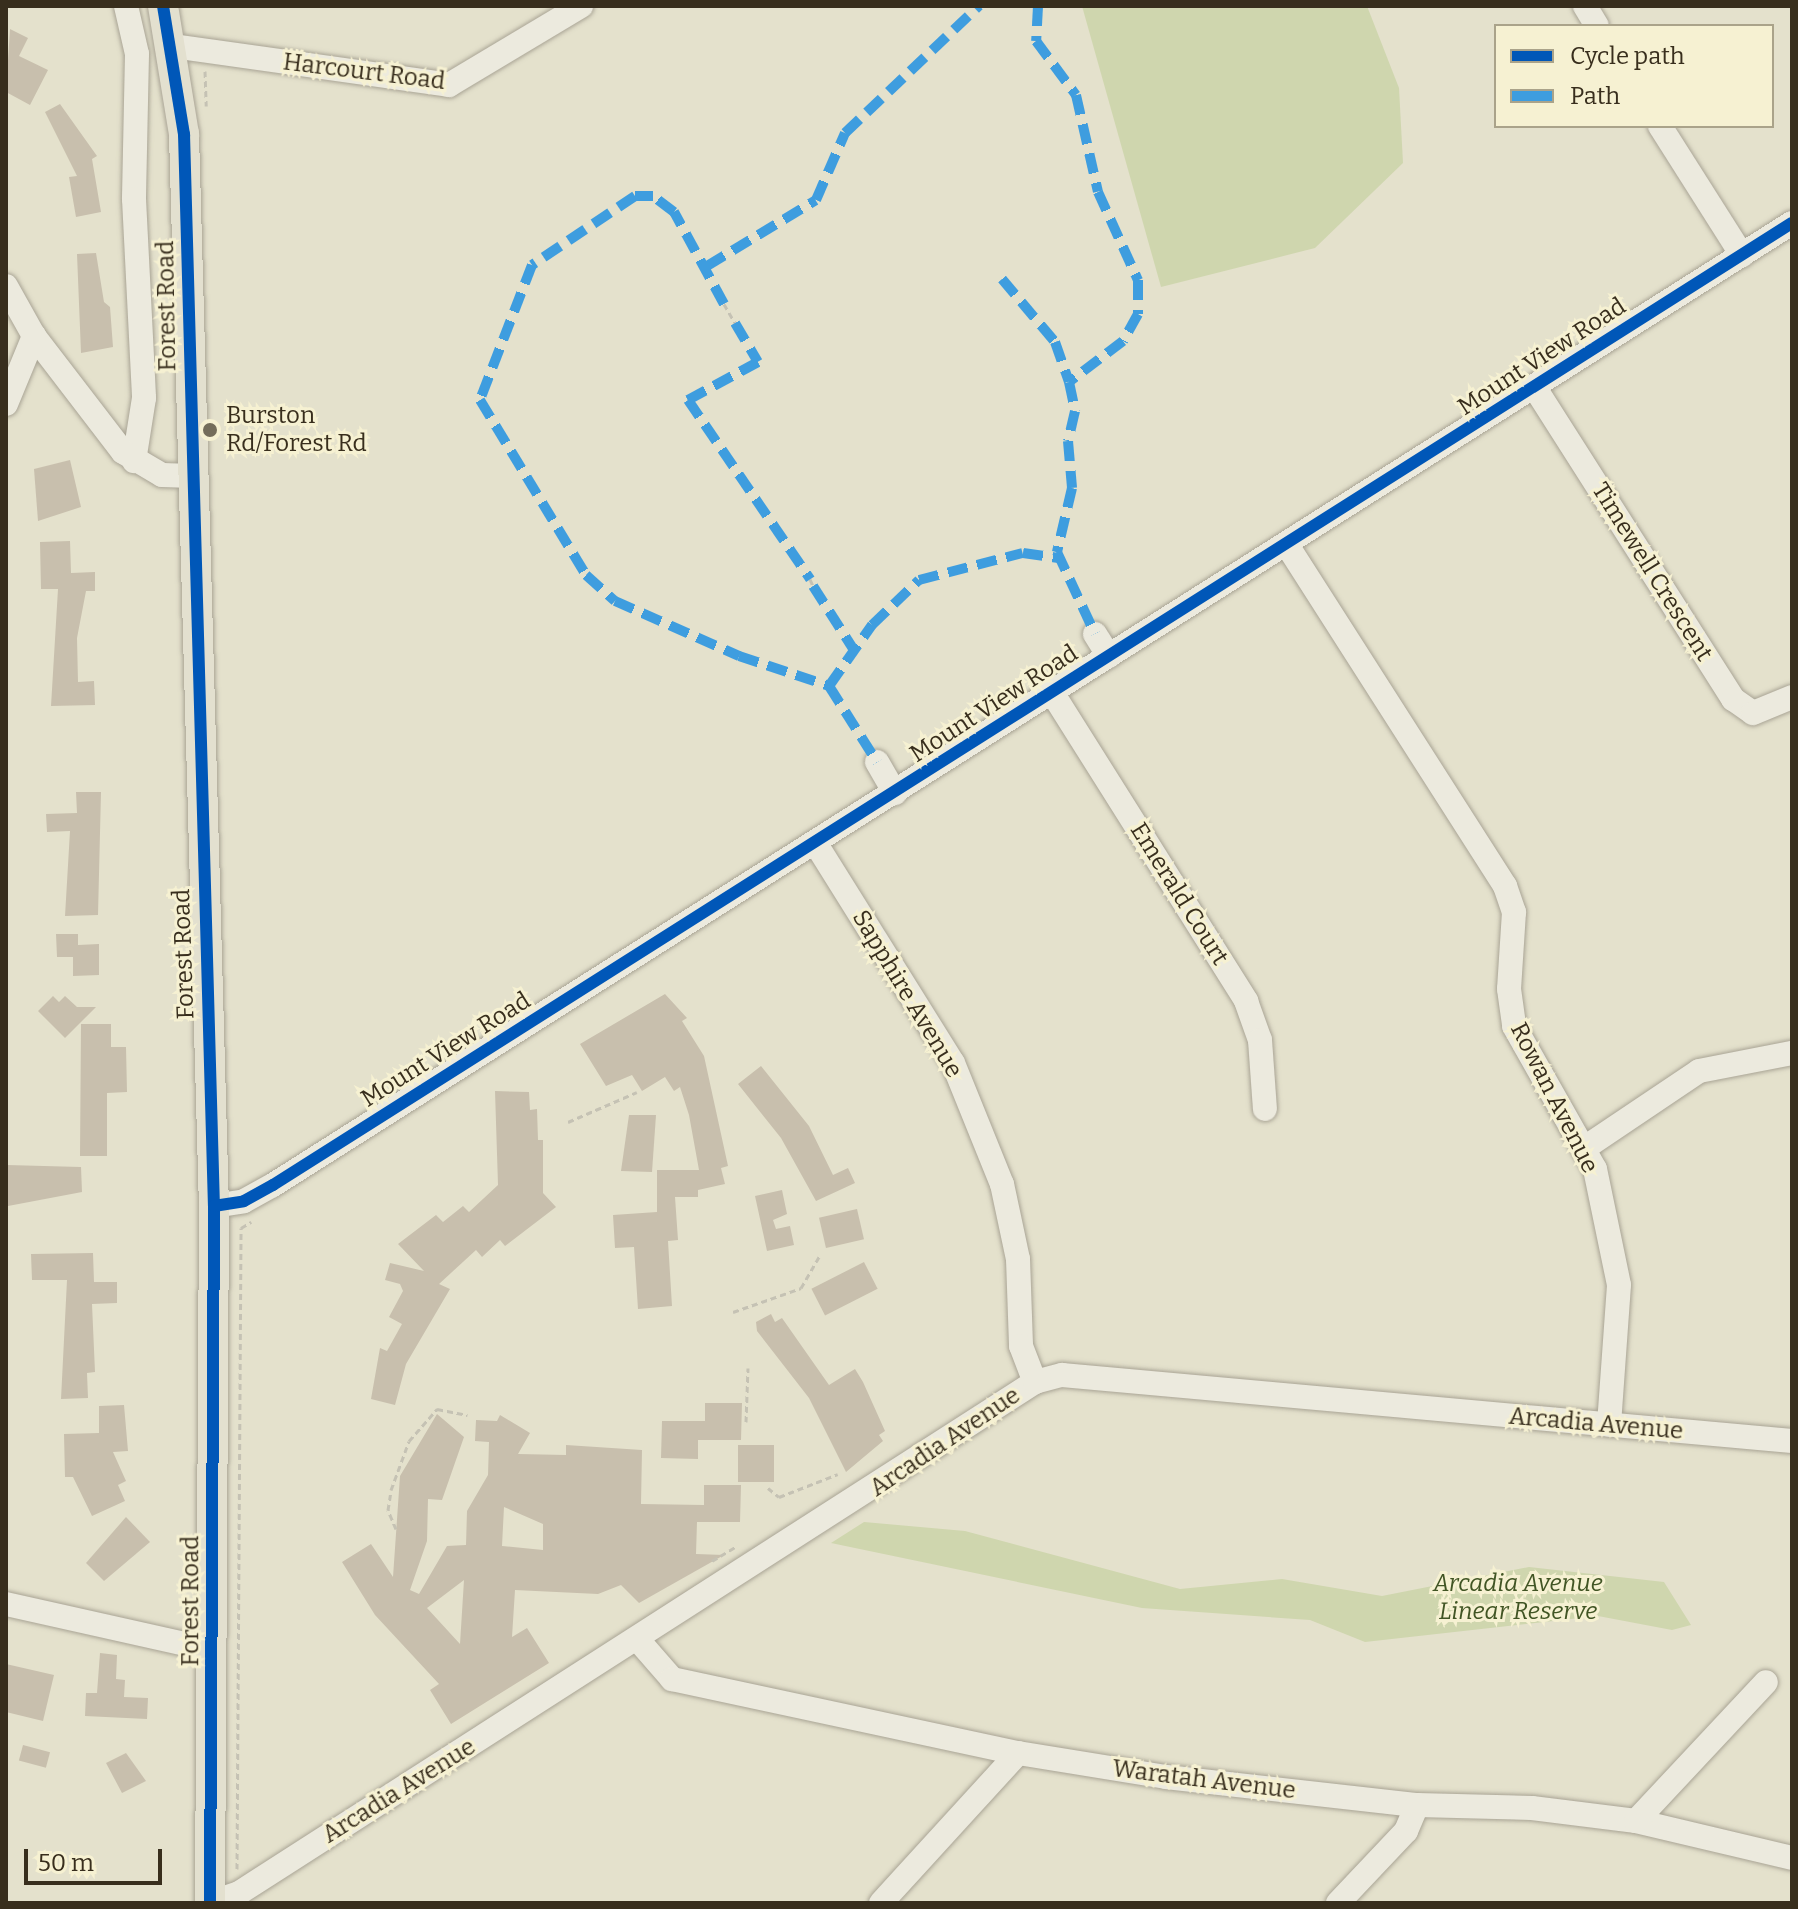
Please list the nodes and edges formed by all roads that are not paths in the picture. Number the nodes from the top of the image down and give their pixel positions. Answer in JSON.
{"nodes":[{"id":1,"x":126,"y":6,"type":"edge"},
{"id":2,"x":163,"y":6,"type":"edge"},
{"id":3,"x":581,"y":6,"type":"edge"},
{"id":4,"x":1585,"y":6,"type":"edge"},
{"id":5,"x":1596,"y":24,"type":"edge"},
{"id":6,"x":173,"y":46,"type":"junction"},
{"id":7,"x":1661,"y":128,"type":"edge"},
{"id":8,"x":1792,"y":223,"type":"edge"},
{"id":9,"x":1742,"y":255,"type":"junction"},
{"id":10,"x":6,"y":286,"type":"edge"},
{"id":11,"x":34,"y":336,"type":"junction"},
{"id":12,"x":1535,"y":388,"type":"junction"},
{"id":13,"x":6,"y":404,"type":"edge"},
{"id":14,"x":134,"y":461,"type":"junction"},
{"id":15,"x":193,"y":476,"type":"junction"},
{"id":16,"x":1287,"y":545,"type":"junction"},
{"id":17,"x":1095,"y":634,"type":"dead end"},
{"id":18,"x":1109,"y":656,"type":"junction"},
{"id":19,"x":1053,"y":694,"type":"junction"},
{"id":20,"x":1792,"y":697,"type":"edge"},
{"id":21,"x":877,"y":762,"type":"dead end"},
{"id":22,"x":895,"y":793,"type":"junction"},
{"id":23,"x":816,"y":844,"type":"junction"},
{"id":24,"x":1792,"y":1053,"type":"edge"},
{"id":25,"x":1265,"y":1109,"type":"dead end"},
{"id":26,"x":1586,"y":1147,"type":"junction"},
{"id":27,"x":214,"y":1206,"type":"junction"},
{"id":28,"x":1035,"y":1382,"type":"junction"},
{"id":29,"x":1609,"y":1425,"type":"junction"},
{"id":30,"x":1792,"y":1441,"type":"edge"},
{"id":31,"x":6,"y":1604,"type":"edge"},
{"id":32,"x":638,"y":1640,"type":"junction"},
{"id":33,"x":212,"y":1650,"type":"junction"},
{"id":34,"x":1766,"y":1682,"type":"dead end"},
{"id":35,"x":1018,"y":1753,"type":"junction"},
{"id":36,"x":1417,"y":1805,"type":"junction"},
{"id":37,"x":1636,"y":1821,"type":"junction"},
{"id":38,"x":1792,"y":1858,"type":"edge"},
{"id":39,"x":210,"y":1903,"type":"edge"},
{"id":40,"x":881,"y":1903,"type":"edge"},
{"id":41,"x":1338,"y":1903,"type":"edge"}],
"edges":[{"from":1,"to":14,"type":"street"},
{"from":2,"to":6,"type":"main road","name":"Forest Road"},
{"from":3,"to":6,"type":"street","name":"Harcourt Road"},
{"from":4,"to":5,"type":"street"},
{"from":6,"to":15,"type":"main road","name":"Forest Road"},
{"from":7,"to":9,"type":"street"},
{"from":8,"to":9,"type":"street","name":"Mount View Road"},
{"from":9,"to":12,"type":"street","name":"Mount View Road"},
{"from":10,"to":11,"type":"street"},
{"from":11,"to":13,"type":"street"},
{"from":11,"to":14,"type":"street"},
{"from":12,"to":16,"type":"street","name":"Mount View Road"},
{"from":12,"to":20,"type":"street","name":"Timewell Crescent"},
{"from":14,"to":15,"type":"street"},
{"from":15,"to":27,"type":"main road","name":"Forest Road"},
{"from":16,"to":18,"type":"street","name":"Mount View Road"},
{"from":16,"to":26,"type":"street","name":"Rowan Avenue"},
{"from":17,"to":18,"type":"street"},
{"from":18,"to":19,"type":"street","name":"Mount View Road"},
{"from":19,"to":22,"type":"street","name":"Mount View Road"},
{"from":19,"to":25,"type":"street","name":"Emerald Court"},
{"from":21,"to":22,"type":"street"},
{"from":22,"to":23,"type":"street","name":"Mount View Road"},
{"from":23,"to":27,"type":"street","name":"Mount View Road"},
{"from":23,"to":28,"type":"street","name":"Sapphire Avenue"},
{"from":24,"to":26,"type":"street"},
{"from":26,"to":29,"type":"street","name":"Rowan Avenue"},
{"from":27,"to":33,"type":"main road","name":"Forest Road"},
{"from":28,"to":29,"type":"street","name":"Arcadia Avenue"},
{"from":28,"to":32,"type":"street","name":"Arcadia Avenue"},
{"from":29,"to":30,"type":"street","name":"Arcadia Avenue"},
{"from":31,"to":33,"type":"street"},
{"from":32,"to":35,"type":"street","name":"Waratah Avenue"},
{"from":32,"to":39,"type":"street","name":"Arcadia Avenue"},
{"from":33,"to":39,"type":"main road","name":"Forest Road"},
{"from":34,"to":37,"type":"street"},
{"from":35,"to":36,"type":"street","name":"Waratah Avenue"},
{"from":35,"to":40,"type":"street"},
{"from":36,"to":37,"type":"street","name":"Waratah Avenue"},
{"from":36,"to":41,"type":"street"},
{"from":37,"to":38,"type":"street","name":"Waratah Avenue"}]}
